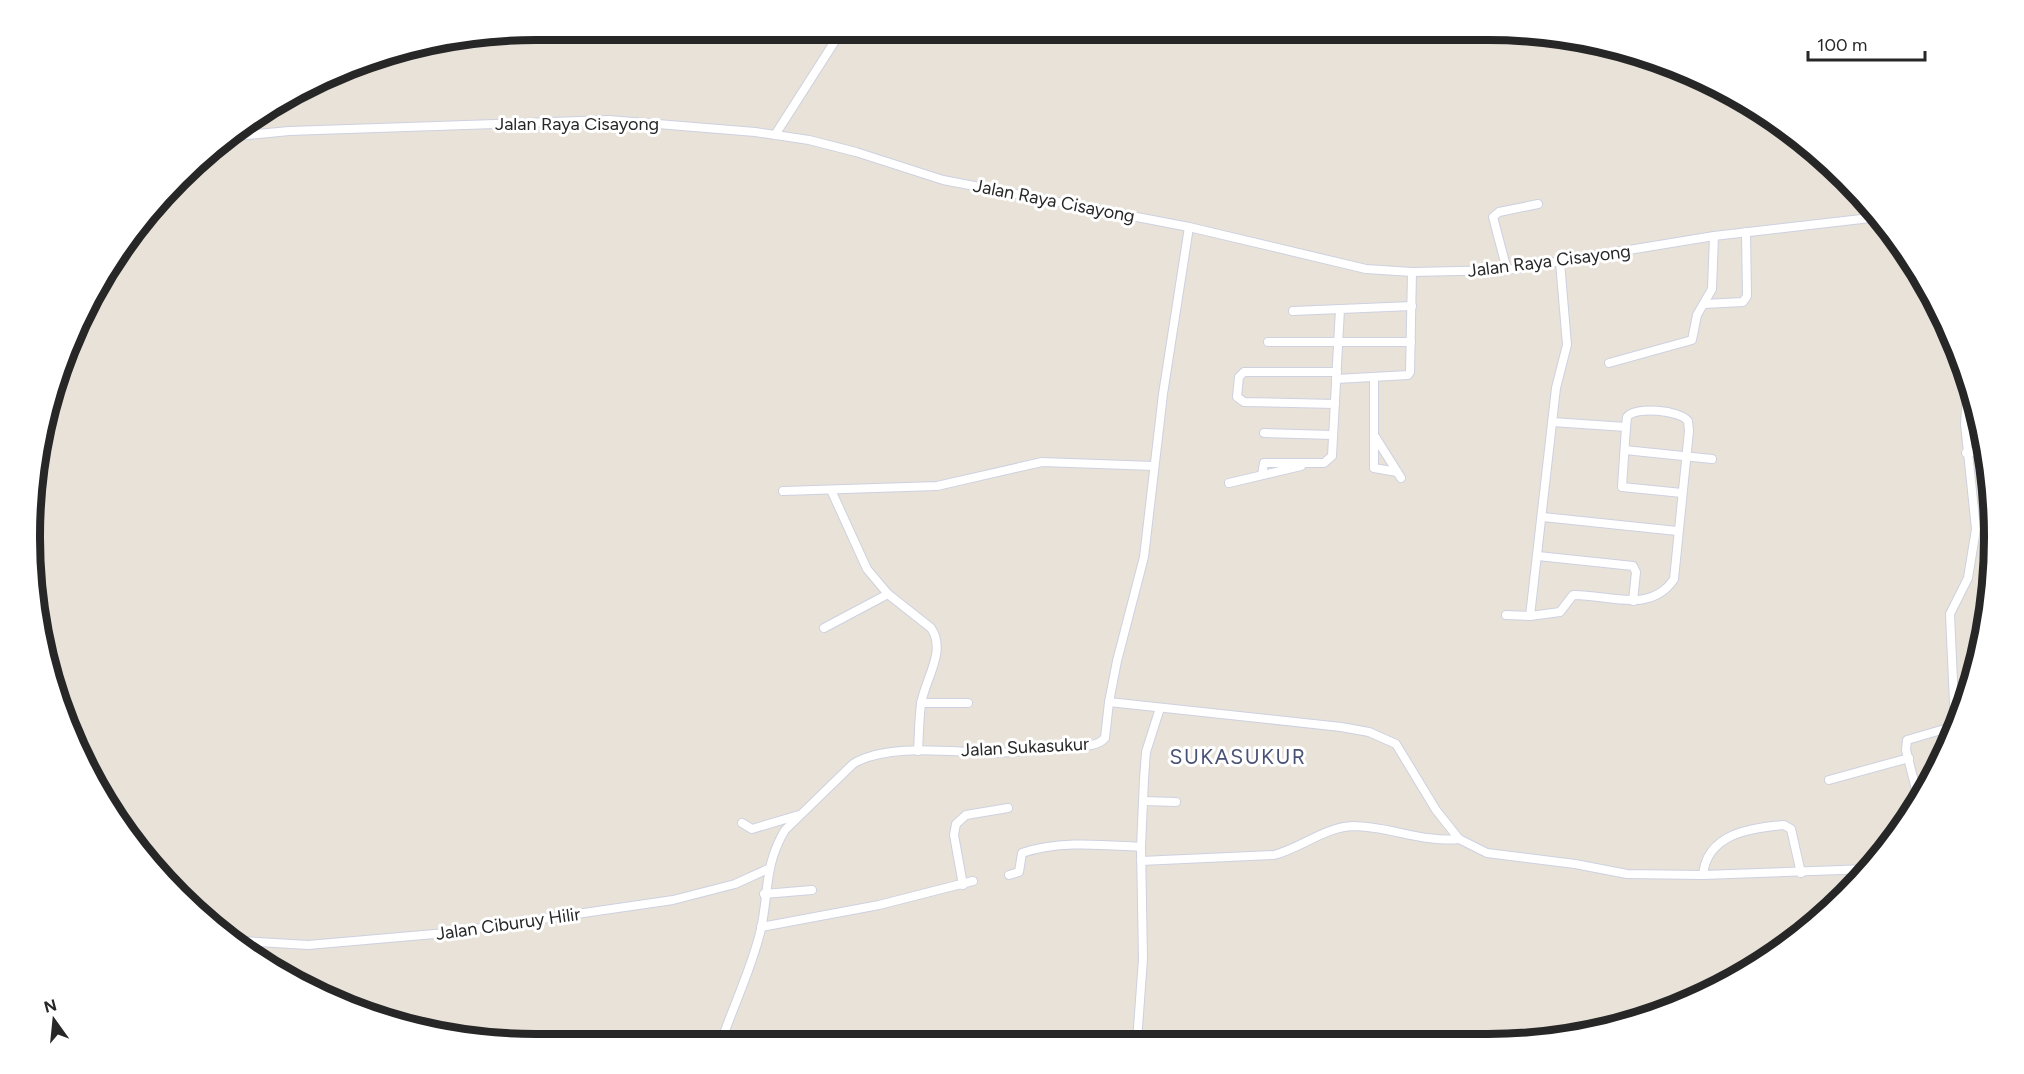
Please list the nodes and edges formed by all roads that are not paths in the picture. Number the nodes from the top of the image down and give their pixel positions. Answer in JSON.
{"nodes":[{"id":1,"x":836,"y":40,"type":"edge"},
{"id":2,"x":246,"y":135,"type":"edge"},
{"id":3,"x":775,"y":135,"type":"junction"},
{"id":4,"x":1538,"y":204,"type":"dead end"},
{"id":5,"x":1867,"y":218,"type":"edge"},
{"id":6,"x":1189,"y":227,"type":"junction"},
{"id":7,"x":1746,"y":232,"type":"junction"},
{"id":8,"x":1714,"y":236,"type":"junction"},
{"id":9,"x":1560,"y":262,"type":"junction"},
{"id":10,"x":1507,"y":270,"type":"junction"},
{"id":11,"x":1412,"y":272,"type":"junction"},
{"id":12,"x":1704,"y":304,"type":"junction"},
{"id":13,"x":1412,"y":306,"type":"junction"},
{"id":14,"x":1340,"y":309,"type":"junction"},
{"id":15,"x":1293,"y":311,"type":"dead end"},
{"id":16,"x":1268,"y":342,"type":"dead end"},
{"id":17,"x":1411,"y":342,"type":"junction"},
{"id":18,"x":1337,"y":343,"type":"junction"},
{"id":19,"x":1609,"y":363,"type":"dead end"},
{"id":20,"x":1336,"y":375,"type":"junction"},
{"id":21,"x":1374,"y":379,"type":"junction"},
{"id":22,"x":1335,"y":404,"type":"junction"},
{"id":23,"x":1966,"y":406,"type":"edge"},
{"id":24,"x":1552,"y":422,"type":"junction"},
{"id":25,"x":1626,"y":427,"type":"junction"},
{"id":26,"x":1264,"y":433,"type":"dead end"},
{"id":27,"x":1373,"y":433,"type":"junction"},
{"id":28,"x":1333,"y":435,"type":"junction"},
{"id":29,"x":1624,"y":450,"type":"junction"},
{"id":30,"x":1976,"y":451,"type":"edge"},
{"id":31,"x":1966,"y":453,"type":"junction"},
{"id":32,"x":1686,"y":456,"type":"junction"},
{"id":33,"x":1712,"y":459,"type":"dead end"},
{"id":34,"x":1154,"y":466,"type":"junction"},
{"id":35,"x":1229,"y":483,"type":"dead end"},
{"id":36,"x":831,"y":490,"type":"junction"},
{"id":37,"x":783,"y":491,"type":"dead end"},
{"id":38,"x":1682,"y":493,"type":"junction"},
{"id":39,"x":1543,"y":517,"type":"junction"},
{"id":40,"x":1677,"y":531,"type":"junction"},
{"id":41,"x":1538,"y":556,"type":"junction"},
{"id":42,"x":888,"y":594,"type":"junction"},
{"id":43,"x":1633,"y":601,"type":"junction"},
{"id":44,"x":1506,"y":615,"type":"dead end"},
{"id":45,"x":1530,"y":616,"type":"junction"},
{"id":46,"x":824,"y":628,"type":"dead end"},
{"id":47,"x":1109,"y":702,"type":"junction"},
{"id":48,"x":921,"y":703,"type":"junction"},
{"id":49,"x":968,"y":703,"type":"dead end"},
{"id":50,"x":1954,"y":705,"type":"edge"},
{"id":51,"x":1160,"y":708,"type":"junction"},
{"id":52,"x":1945,"y":729,"type":"edge"},
{"id":53,"x":918,"y":751,"type":"junction"},
{"id":54,"x":1909,"y":758,"type":"junction"},
{"id":55,"x":1829,"y":780,"type":"dead end"},
{"id":56,"x":1917,"y":784,"type":"edge"},
{"id":57,"x":1143,"y":801,"type":"junction"},
{"id":58,"x":1176,"y":802,"type":"dead end"},
{"id":59,"x":1008,"y":808,"type":"dead end"},
{"id":60,"x":800,"y":815,"type":"junction"},
{"id":61,"x":742,"y":823,"type":"dead end"},
{"id":62,"x":1459,"y":839,"type":"junction"},
{"id":63,"x":1141,"y":847,"type":"junction"},
{"id":64,"x":1141,"y":861,"type":"junction"},
{"id":65,"x":768,"y":869,"type":"junction"},
{"id":66,"x":1855,"y":870,"type":"edge"},
{"id":67,"x":1801,"y":873,"type":"junction"},
{"id":68,"x":1010,"y":874,"type":"dead end"},
{"id":69,"x":1702,"y":875,"type":"junction"},
{"id":70,"x":974,"y":882,"type":"dead end"},
{"id":71,"x":963,"y":885,"type":"junction"},
{"id":72,"x":812,"y":890,"type":"dead end"},
{"id":73,"x":764,"y":894,"type":"junction"},
{"id":74,"x":761,"y":927,"type":"junction"},
{"id":75,"x":249,"y":941,"type":"edge"},
{"id":76,"x":725,"y":1034,"type":"edge"},
{"id":77,"x":1138,"y":1034,"type":"edge"}],
"edges":[{"from":1,"to":3,"type":"street"},
{"from":2,"to":3,"type":"street","name":"Jalan Raya Cisayong"},
{"from":3,"to":6,"type":"street","name":"Jalan Raya Cisayong"},
{"from":4,"to":10,"type":"street"},
{"from":5,"to":7,"type":"street","name":"Jalan Raya Cisayong"},
{"from":6,"to":11,"type":"street","name":"Jalan Raya Cisayong"},
{"from":6,"to":34,"type":"street","name":"Jalan Sukasukur"},
{"from":7,"to":8,"type":"street","name":"Jalan Raya Cisayong"},
{"from":7,"to":12,"type":"street"},
{"from":8,"to":9,"type":"street","name":"Jalan Raya Cisayong"},
{"from":8,"to":12,"type":"street"},
{"from":9,"to":10,"type":"street","name":"Jalan Raya Cisayong"},
{"from":9,"to":24,"type":"street"},
{"from":10,"to":11,"type":"street","name":"Jalan Raya Cisayong"},
{"from":11,"to":13,"type":"street"},
{"from":12,"to":19,"type":"street"},
{"from":13,"to":14,"type":"street"},
{"from":13,"to":17,"type":"street"},
{"from":14,"to":15,"type":"street"},
{"from":14,"to":18,"type":"street"},
{"from":16,"to":18,"type":"street"},
{"from":17,"to":18,"type":"street"},
{"from":17,"to":21,"type":"street"},
{"from":18,"to":20,"type":"street"},
{"from":20,"to":21,"type":"street"},
{"from":20,"to":22,"type":"street"},
{"from":20,"to":22,"type":"street"},
{"from":21,"to":27,"type":"street"},
{"from":22,"to":28,"type":"street"},
{"from":23,"to":31,"type":"street"},
{"from":24,"to":25,"type":"street"},
{"from":24,"to":39,"type":"street"},
{"from":25,"to":29,"type":"street"},
{"from":25,"to":32,"type":"street"},
{"from":26,"to":28,"type":"street"},
{"from":27,"to":27,"type":"street"},
{"from":28,"to":35,"type":"street"},
{"from":29,"to":32,"type":"street"},
{"from":29,"to":38,"type":"street"},
{"from":30,"to":31,"type":"street"},
{"from":31,"to":50,"type":"street"},
{"from":32,"to":33,"type":"street"},
{"from":32,"to":38,"type":"street"},
{"from":34,"to":36,"type":"street"},
{"from":34,"to":47,"type":"street","name":"Jalan Sukasukur"},
{"from":36,"to":37,"type":"street"},
{"from":36,"to":42,"type":"street"},
{"from":38,"to":40,"type":"street"},
{"from":39,"to":40,"type":"street"},
{"from":39,"to":41,"type":"street"},
{"from":40,"to":43,"type":"street"},
{"from":41,"to":43,"type":"street"},
{"from":41,"to":45,"type":"street"},
{"from":42,"to":46,"type":"street"},
{"from":42,"to":48,"type":"street"},
{"from":43,"to":45,"type":"street"},
{"from":44,"to":45,"type":"street"},
{"from":47,"to":51,"type":"street"},
{"from":47,"to":53,"type":"street","name":"Jalan Sukasukur"},
{"from":48,"to":49,"type":"street"},
{"from":48,"to":53,"type":"street"},
{"from":51,"to":57,"type":"street"},
{"from":51,"to":62,"type":"street"},
{"from":52,"to":54,"type":"street"},
{"from":53,"to":60,"type":"street","name":"Jalan Sukasukur"},
{"from":54,"to":55,"type":"street"},
{"from":54,"to":56,"type":"street"},
{"from":57,"to":58,"type":"street"},
{"from":57,"to":63,"type":"street"},
{"from":59,"to":71,"type":"street"},
{"from":60,"to":61,"type":"street"},
{"from":60,"to":65,"type":"street","name":"Jalan Sukasukur"},
{"from":62,"to":64,"type":"street"},
{"from":62,"to":69,"type":"street"},
{"from":63,"to":64,"type":"street"},
{"from":63,"to":68,"type":"street"},
{"from":64,"to":77,"type":"street"},
{"from":65,"to":73,"type":"street","name":"Jalan Sukasukur"},
{"from":65,"to":75,"type":"street","name":"Jalan Ciburuy Hilir"},
{"from":66,"to":67,"type":"street"},
{"from":67,"to":69,"type":"street"},
{"from":67,"to":69,"type":"street"},
{"from":70,"to":71,"type":"street"},
{"from":71,"to":74,"type":"street"},
{"from":72,"to":73,"type":"street"},
{"from":73,"to":74,"type":"street","name":"Jalan Sukasukur"},
{"from":74,"to":76,"type":"street","name":"Jalan Sukasukur"}]}
